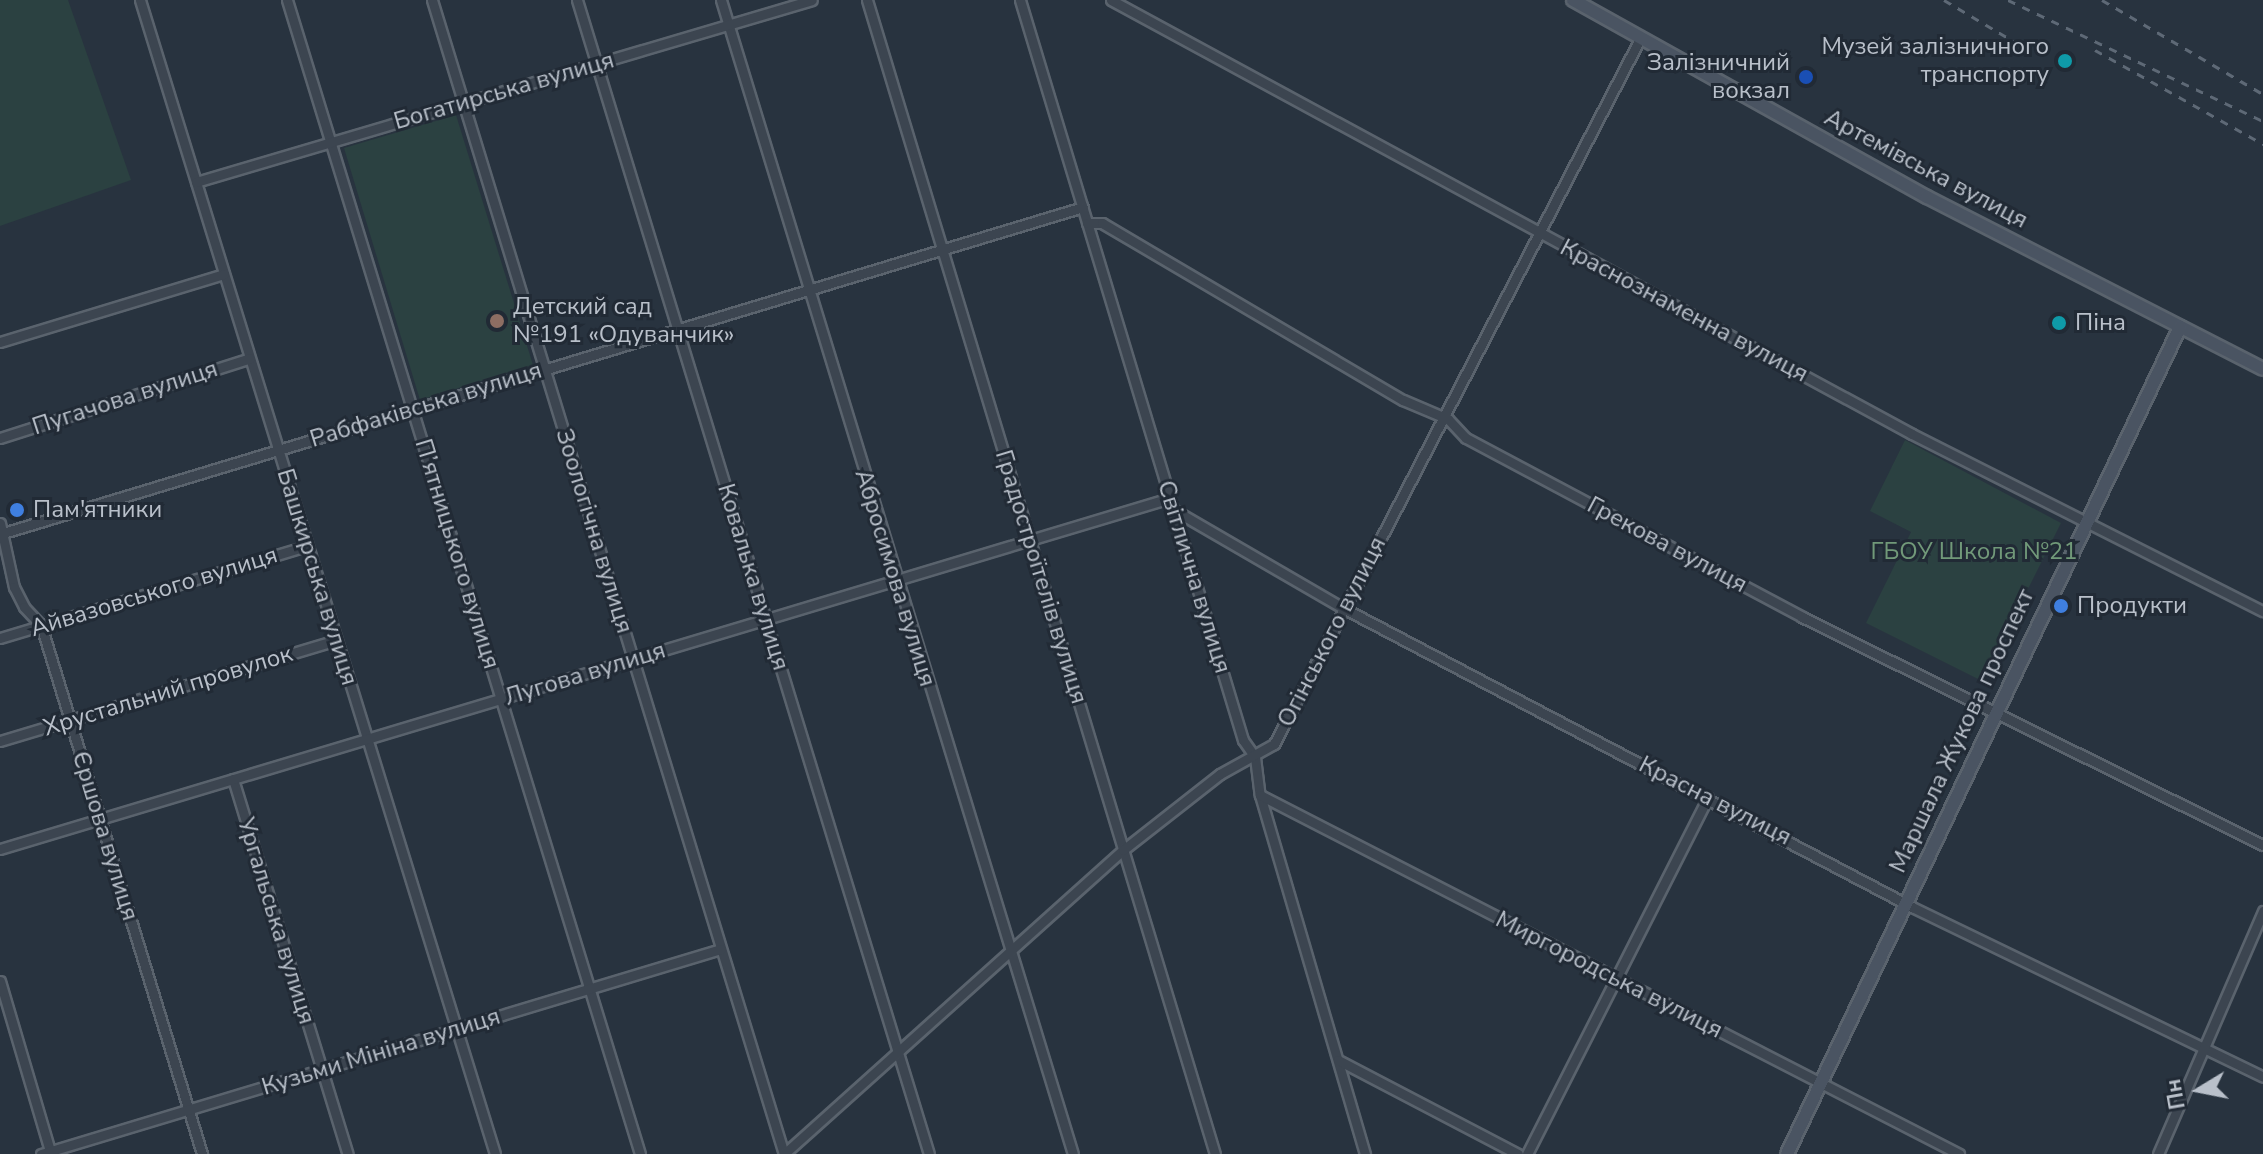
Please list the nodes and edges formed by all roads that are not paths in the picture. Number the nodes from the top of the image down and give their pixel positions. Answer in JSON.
{"nodes":[{"id":1,"x":140,"y":0,"type":"edge"},
{"id":2,"x":287,"y":0,"type":"edge"},
{"id":3,"x":432,"y":0,"type":"edge"},
{"id":4,"x":577,"y":0,"type":"edge"},
{"id":5,"x":721,"y":0,"type":"edge"},
{"id":6,"x":812,"y":0,"type":"edge"},
{"id":7,"x":867,"y":0,"type":"edge"},
{"id":8,"x":1020,"y":0,"type":"edge"},
{"id":9,"x":1111,"y":0,"type":"edge"},
{"id":10,"x":1573,"y":0,"type":"edge"},
{"id":11,"x":728,"y":25,"type":"junction"},
{"id":12,"x":1641,"y":37,"type":"junction"},
{"id":13,"x":596,"y":64,"type":"junction"},
{"id":14,"x":463,"y":103,"type":"junction"},
{"id":15,"x":331,"y":142,"type":"junction"},
{"id":16,"x":196,"y":182,"type":"junction"},
{"id":17,"x":1083,"y":207,"type":"junction"},
{"id":18,"x":1087,"y":223,"type":"junction"},
{"id":19,"x":1541,"y":235,"type":"junction"},
{"id":20,"x":942,"y":249,"type":"junction"},
{"id":21,"x":224,"y":274,"type":"junction"},
{"id":22,"x":807,"y":290,"type":"junction"},
{"id":23,"x":2180,"y":327,"type":"junction"},
{"id":24,"x":677,"y":329,"type":"junction"},
{"id":25,"x":0,"y":342,"type":"edge"},
{"id":26,"x":250,"y":358,"type":"junction"},
{"id":27,"x":2263,"y":369,"type":"edge"},
{"id":28,"x":544,"y":370,"type":"junction"},
{"id":29,"x":413,"y":409,"type":"junction"},
{"id":30,"x":1444,"y":417,"type":"junction"},
{"id":31,"x":0,"y":438,"type":"edge"},
{"id":32,"x":277,"y":450,"type":"junction"},
{"id":33,"x":1170,"y":498,"type":"junction"},
{"id":34,"x":1174,"y":510,"type":"junction"},
{"id":35,"x":2084,"y":523,"type":"junction"},
{"id":36,"x":1,"y":530,"type":"edge"},
{"id":37,"x":1030,"y":540,"type":"junction"},
{"id":38,"x":307,"y":546,"type":"junction"},
{"id":39,"x":896,"y":581,"type":"junction"},
{"id":40,"x":1343,"y":608,"type":"junction"},
{"id":41,"x":2263,"y":611,"type":"edge"},
{"id":42,"x":766,"y":619,"type":"junction"},
{"id":43,"x":41,"y":625,"type":"junction"},
{"id":44,"x":0,"y":638,"type":"edge"},
{"id":45,"x":336,"y":640,"type":"junction"},
{"id":46,"x":633,"y":659,"type":"junction"},
{"id":47,"x":501,"y":699,"type":"junction"},
{"id":48,"x":1995,"y":712,"type":"junction"},
{"id":49,"x":70,"y":720,"type":"junction"},
{"id":50,"x":367,"y":739,"type":"junction"},
{"id":51,"x":0,"y":741,"type":"edge"},
{"id":52,"x":1255,"y":757,"type":"junction"},
{"id":53,"x":233,"y":779,"type":"junction"},
{"id":54,"x":1260,"y":795,"type":"junction"},
{"id":55,"x":1708,"y":797,"type":"junction"},
{"id":56,"x":100,"y":818,"type":"junction"},
{"id":57,"x":2263,"y":845,"type":"edge"},
{"id":58,"x":0,"y":849,"type":"edge"},
{"id":59,"x":1123,"y":850,"type":"junction"},
{"id":60,"x":1906,"y":902,"type":"junction"},
{"id":61,"x":2263,"y":911,"type":"edge"},
{"id":62,"x":721,"y":949,"type":"junction"},
{"id":63,"x":1011,"y":954,"type":"junction"},
{"id":64,"x":1618,"y":980,"type":"junction"},
{"id":65,"x":0,"y":981,"type":"edge"},
{"id":66,"x":589,"y":989,"type":"junction"},
{"id":67,"x":456,"y":1029,"type":"junction"},
{"id":68,"x":2205,"y":1049,"type":"junction"},
{"id":69,"x":899,"y":1054,"type":"junction"},
{"id":70,"x":1338,"y":1060,"type":"junction"},
{"id":71,"x":323,"y":1070,"type":"junction"},
{"id":72,"x":2263,"y":1077,"type":"edge"},
{"id":73,"x":1820,"y":1083,"type":"junction"},
{"id":74,"x":188,"y":1110,"type":"junction"},
{"id":75,"x":48,"y":1153,"type":"edge"},
{"id":76,"x":202,"y":1154,"type":"edge"},
{"id":77,"x":348,"y":1154,"type":"edge"},
{"id":78,"x":495,"y":1154,"type":"edge"},
{"id":79,"x":640,"y":1154,"type":"edge"},
{"id":80,"x":784,"y":1154,"type":"edge"},
{"id":81,"x":929,"y":1154,"type":"edge"},
{"id":82,"x":1073,"y":1154,"type":"edge"},
{"id":83,"x":1215,"y":1154,"type":"edge"},
{"id":84,"x":1365,"y":1154,"type":"edge"},
{"id":85,"x":1518,"y":1154,"type":"edge"},
{"id":86,"x":1527,"y":1154,"type":"edge"},
{"id":87,"x":1787,"y":1154,"type":"edge"},
{"id":88,"x":1959,"y":1154,"type":"edge"},
{"id":89,"x":2158,"y":1154,"type":"edge"}],
"edges":[{"from":1,"to":16,"type":"street","name":"Башкирська вулиця"},
{"from":2,"to":15,"type":"street","name":"П’ятницького вулиця"},
{"from":3,"to":14,"type":"street","name":"Зоологічна вулиця"},
{"from":4,"to":13,"type":"street","name":"Ковалька вулиця"},
{"from":5,"to":11,"type":"street","name":"Абросимова вулиця"},
{"from":6,"to":11,"type":"street","name":"Богатирська вулиця"},
{"from":7,"to":20,"type":"street","name":"Градостроїтелiв вулиця"},
{"from":8,"to":17,"type":"street","name":"Світлична вулиця"},
{"from":9,"to":19,"type":"street","name":"Краснознаменна вулиця"},
{"from":10,"to":12,"type":"street","name":"Артемівська вулиця"},
{"from":11,"to":13,"type":"street","name":"Богатирська вулиця"},
{"from":11,"to":22,"type":"street","name":"Абросимова вулиця"},
{"from":12,"to":19,"type":"street","name":"Огінського вулиця"},
{"from":12,"to":23,"type":"street","name":"Артемівська вулиця"},
{"from":13,"to":14,"type":"street","name":"Богатирська вулиця"},
{"from":13,"to":24,"type":"street","name":"Ковалька вулиця"},
{"from":14,"to":15,"type":"street","name":"Богатирська вулиця"},
{"from":14,"to":28,"type":"street","name":"Зоологічна вулиця"},
{"from":15,"to":16,"type":"street","name":"Богатирська вулиця"},
{"from":15,"to":29,"type":"street","name":"П’ятницького вулиця"},
{"from":16,"to":21,"type":"street","name":"Башкирська вулиця"},
{"from":17,"to":18,"type":"street","name":"Світлична вулиця"},
{"from":17,"to":20,"type":"street","name":"Рабфаківська вулиця"},
{"from":18,"to":30,"type":"street","name":"Грекова вулиця"},
{"from":18,"to":33,"type":"street","name":"Світлична вулиця"},
{"from":19,"to":30,"type":"street","name":"Огінського вулиця"},
{"from":19,"to":35,"type":"street","name":"Краснознаменна вулиця"},
{"from":20,"to":22,"type":"street","name":"Рабфаківська вулиця"},
{"from":20,"to":37,"type":"street","name":"Градостроїтелiв вулиця"},
{"from":21,"to":25,"type":"street"},
{"from":21,"to":26,"type":"street","name":"Башкирська вулиця"},
{"from":22,"to":24,"type":"street","name":"Рабфаківська вулиця"},
{"from":22,"to":39,"type":"street","name":"Абросимова вулиця"},
{"from":23,"to":27,"type":"street","name":"Артемівська вулиця"},
{"from":23,"to":35,"type":"street","name":"Маршала Жукова проспект"},
{"from":24,"to":28,"type":"street","name":"Рабфаківська вулиця"},
{"from":24,"to":42,"type":"street","name":"Ковалька вулиця"},
{"from":26,"to":31,"type":"street","name":"Пугачова вулиця"},
{"from":26,"to":32,"type":"street","name":"Башкирська вулиця"},
{"from":28,"to":29,"type":"street","name":"Рабфаківська вулиця"},
{"from":28,"to":46,"type":"street","name":"Зоологічна вулиця"},
{"from":29,"to":32,"type":"street","name":"Рабфаківська вулиця"},
{"from":29,"to":47,"type":"street","name":"П’ятницького вулиця"},
{"from":30,"to":40,"type":"street","name":"Огінського вулиця"},
{"from":30,"to":48,"type":"street","name":"Грекова вулиця"},
{"from":32,"to":36,"type":"street","name":"Рабфаківська вулиця"},
{"from":32,"to":38,"type":"street","name":"Башкирська вулиця"},
{"from":33,"to":34,"type":"street","name":"Світлична вулиця"},
{"from":33,"to":37,"type":"street","name":"Лугова вулиця"},
{"from":34,"to":40,"type":"street","name":"Красна вулиця"},
{"from":34,"to":52,"type":"street","name":"Світлична вулиця"},
{"from":35,"to":41,"type":"street","name":"Краснознаменна вулиця"},
{"from":35,"to":48,"type":"street","name":"Маршала Жукова проспект"},
{"from":36,"to":43,"type":"street","name":"Єршова вулиця"},
{"from":37,"to":39,"type":"street","name":"Лугова вулиця"},
{"from":37,"to":59,"type":"street","name":"Градостроїтелiв вулиця"},
{"from":38,"to":43,"type":"street","name":"Айвазовського вулиця"},
{"from":38,"to":45,"type":"street","name":"Башкирська вулиця"},
{"from":39,"to":42,"type":"street","name":"Лугова вулиця"},
{"from":39,"to":63,"type":"street","name":"Абросимова вулиця"},
{"from":40,"to":52,"type":"street","name":"Огінського вулиця"},
{"from":40,"to":55,"type":"street","name":"Красна вулиця"},
{"from":42,"to":46,"type":"street","name":"Лугова вулиця"},
{"from":42,"to":69,"type":"street","name":"Ковалька вулиця"},
{"from":43,"to":44,"type":"street","name":"Айвазовського вулиця"},
{"from":43,"to":49,"type":"street","name":"Єршова вулиця"},
{"from":45,"to":49,"type":"street","name":"Хрустальний провулок"},
{"from":45,"to":50,"type":"street","name":"Башкирська вулиця"},
{"from":46,"to":47,"type":"street","name":"Лугова вулиця"},
{"from":46,"to":62,"type":"street","name":"Зоологічна вулиця"},
{"from":47,"to":50,"type":"street","name":"Лугова вулиця"},
{"from":47,"to":66,"type":"street","name":"П’ятницького вулиця"},
{"from":48,"to":57,"type":"street","name":"Грекова вулиця"},
{"from":48,"to":60,"type":"street","name":"Маршала Жукова проспект"},
{"from":49,"to":51,"type":"street","name":"Хрустальний провулок"},
{"from":49,"to":56,"type":"street","name":"Єршова вулиця"},
{"from":50,"to":53,"type":"street","name":"Лугова вулиця"},
{"from":50,"to":67,"type":"street","name":"Башкирська вулиця"},
{"from":52,"to":54,"type":"street","name":"Світлична вулиця"},
{"from":52,"to":59,"type":"street","name":"Огінського вулиця"},
{"from":53,"to":56,"type":"street","name":"Лугова вулиця"},
{"from":53,"to":71,"type":"street","name":"Ургальська вулиця"},
{"from":54,"to":64,"type":"street","name":"Миргородська вулиця"},
{"from":54,"to":70,"type":"street","name":"Світлична вулиця"},
{"from":55,"to":60,"type":"street","name":"Красна вулиця"},
{"from":55,"to":64,"type":"street"},
{"from":56,"to":58,"type":"street","name":"Лугова вулиця"},
{"from":56,"to":74,"type":"street","name":"Єршова вулиця"},
{"from":59,"to":63,"type":"street","name":"Огінського вулиця"},
{"from":59,"to":83,"type":"street","name":"Градостроїтелiв вулиця"},
{"from":60,"to":68,"type":"street","name":"Красна вулиця"},
{"from":60,"to":73,"type":"street","name":"Маршала Жукова проспект"},
{"from":61,"to":68,"type":"street"},
{"from":62,"to":66,"type":"street","name":"Кузьми Мініна вулиця"},
{"from":62,"to":80,"type":"street","name":"Зоологічна вулиця"},
{"from":63,"to":69,"type":"street","name":"Огінського вулиця"},
{"from":63,"to":82,"type":"street","name":"Абросимова вулиця"},
{"from":64,"to":73,"type":"street","name":"Миргородська вулиця"},
{"from":64,"to":86,"type":"street"},
{"from":65,"to":75,"type":"street"},
{"from":66,"to":67,"type":"street","name":"Кузьми Мініна вулиця"},
{"from":66,"to":79,"type":"street","name":"П’ятницького вулиця"},
{"from":67,"to":71,"type":"street","name":"Кузьми Мініна вулиця"},
{"from":67,"to":78,"type":"street","name":"Башкирська вулиця"},
{"from":68,"to":72,"type":"street","name":"Красна вулиця"},
{"from":68,"to":89,"type":"street"},
{"from":69,"to":80,"type":"street","name":"Огінського вулиця"},
{"from":69,"to":81,"type":"street","name":"Ковалька вулиця"},
{"from":70,"to":84,"type":"street","name":"Світлична вулиця"},
{"from":70,"to":85,"type":"street"},
{"from":71,"to":74,"type":"street","name":"Кузьми Мініна вулиця"},
{"from":71,"to":77,"type":"street","name":"Ургальська вулиця"},
{"from":73,"to":87,"type":"street","name":"Маршала Жукова проспект"},
{"from":73,"to":88,"type":"street","name":"Миргородська вулиця"},
{"from":74,"to":75,"type":"street","name":"Кузьми Мініна вулиця"},
{"from":74,"to":76,"type":"street","name":"Єршова вулиця"}]}
